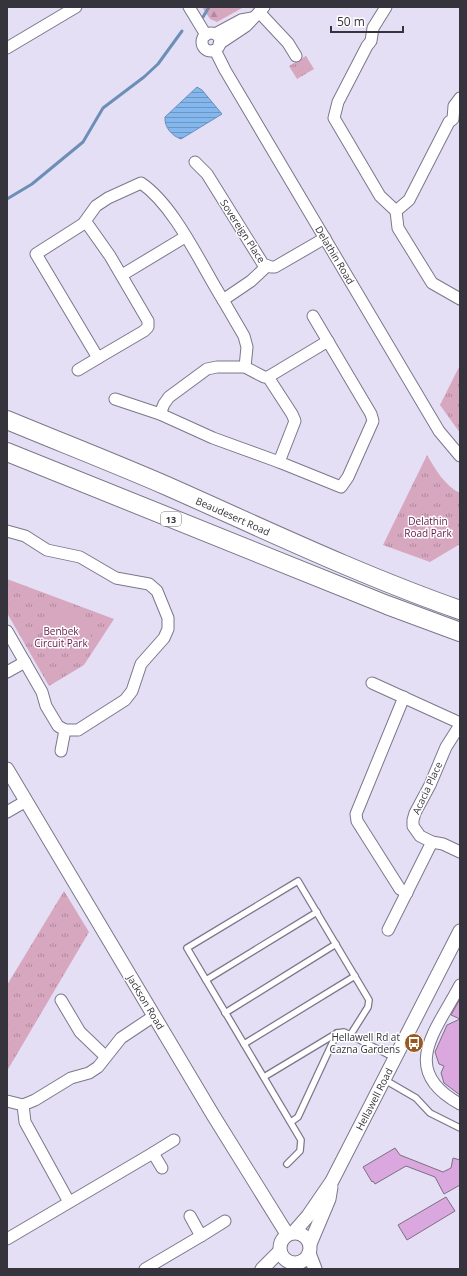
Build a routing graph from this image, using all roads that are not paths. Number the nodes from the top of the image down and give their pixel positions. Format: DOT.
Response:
graph roads {
  1 [pos="76,7"];
  2 [pos="189,7"];
  3 [pos="386,7"];
  4 [pos="259,12"];
  5 [pos="214,41"];
  6 [pos="7,48"];
  7 [pos="296,56"];
  8 [pos="460,98"];
  9 [pos="195,162"];
  10 [pos="396,211"];
  11 [pos="86,222"];
  12 [pos="186,237"];
  13 [pos="325,238"];
  14 [pos="267,266"];
  15 [pos="122,275"];
  16 [pos="460,299"];
  17 [pos="223,300"];
  18 [pos="313,316"];
  19 [pos="328,341"];
  20 [pos="98,358"];
  21 [pos="245,367"];
  22 [pos="78,370"];
  23 [pos="268,377"];
  24 [pos="114,399"];
  25 [pos="160,414"];
  26 [pos="7,420"];
  27 [pos="7,452"];
  28 [pos="460,456"];
  29 [pos="279,462"];
  30 [pos="7,531"];
  31 [pos="460,610"];
  32 [pos="7,631"];
  33 [pos="460,632"];
  34 [pos="25,662"];
  35 [pos="7,672"];
  36 [pos="372,682"];
  37 [pos="404,697"];
  38 [pos="460,724"];
  39 [pos="65,730"];
  40 [pos="61,751"];
  41 [pos="7,769"];
  42 [pos="26,801"];
  43 [pos="7,812"];
  44 [pos="432,842"];
  45 [pos="460,852"];
  46 [pos="407,893"];
  47 [pos="317,912"];
  48 [pos="388,930"];
  49 [pos="460,931"];
  50 [pos="336,944"];
  51 [pos="355,976"];
  52 [pos="206,980"];
  53 [pos="460,985"];
  54 [pos="61,1000"];
  55 [pos="225,1012"];
  56 [pos="154,1016"];
  57 [pos="337,1033"];
  58 [pos="351,1034"];
  59 [pos="244,1044"];
  60 [pos="105,1056"];
  61 [pos="395,1058"];
  62 [pos="264,1077"];
  63 [pos="384,1080"];
  64 [pos="7,1101"];
  65 [pos="460,1104"];
  66 [pos="23,1105"];
  67 [pos="290,1122"];
  68 [pos="460,1128"];
  69 [pos="174,1140"];
  70 [pos="153,1152"];
  71 [pos="287,1164"];
  72 [pos="162,1168"];
  73 [pos="332,1181"];
  74 [pos="69,1202"];
  75 [pos="190,1216"];
  76 [pos="225,1222"];
  77 [pos="291,1233"];
  78 [pos="201,1236"];
  79 [pos="7,1239"];
  80 [pos="309,1248"];
  81 [pos="280,1252"];
  82 [pos="292,1266"];
  83 [pos="145,1269"];
  84 [pos="262,1269"];
  85 [pos="315,1269"];
  1 -- 6 [label="street"];
  2 -- 5 [label="street, Delathin Road"];
  3 -- 10 [label="street"];
  4 -- 5 [label="street"];
  4 -- 7 [label="street"];
  5 -- 13 [label="street, Delathin Road"];
  8 -- 10 [label="street"];
  9 -- 14 [label="street, Sovereign Place"];
  10 -- 16 [label="street"];
  11 -- 12 [label="street"];
  11 -- 15 [label="street"];
  11 -- 20 [label="street"];
  12 -- 15 [label="street"];
  12 -- 17 [label="street"];
  13 -- 14 [label="street, Sovereign Place"];
  13 -- 28 [label="street, Delathin Road"];
  14 -- 17 [label="street"];
  15 -- 20 [label="street"];
  17 -- 21 [label="street"];
  18 -- 19 [label="street"];
  19 -- 23 [label="street"];
  19 -- 29 [label="street"];
  20 -- 22 [label="street"];
  21 -- 23 [label="street"];
  21 -- 25 [label="street"];
  23 -- 29 [label="street"];
  24 -- 25 [label="street"];
  25 -- 29 [label="street"];
  26 -- 31 [label="highway, Beaudesert Road"];
  27 -- 33 [label="highway, 13"];
  30 -- 39 [label="street"];
  32 -- 34 [label="street"];
  34 -- 35 [label="street"];
  34 -- 39 [label="street"];
  36 -- 37 [label="street"];
  37 -- 38 [label="street"];
  37 -- 46 [label="street"];
  38 -- 44 [label="street, Acacia Place"];
  39 -- 40 [label="street"];
  41 -- 42 [label="street, Jackson Road"];
  42 -- 43 [label="street"];
  42 -- 56 [label="street, Jackson Road"];
  44 -- 45 [label="street, Acacia Place"];
  44 -- 46 [label="street"];
  46 -- 48 [label="street"];
  47 -- 50 [label="lane"];
  47 -- 52 [label="lane"];
  47 -- 52 [label="lane"];
  49 -- 61 [label="street, Hellawell Road"];
  50 -- 51 [label="lane"];
  50 -- 55 [label="lane"];
  51 -- 58 [label="lane"];
  51 -- 59 [label="lane"];
  52 -- 55 [label="lane"];
  53 -- 65 [label="street"];
  54 -- 60 [label="street"];
  55 -- 59 [label="lane"];
  56 -- 60 [label="street"];
  56 -- 77 [label="street, Jackson Road"];
  57 -- 58 [label="lane"];
  57 -- 62 [label="lane"];
  57 -- 67 [label="lane"];
  58 -- 61 [label="lane"];
  59 -- 62 [label="lane"];
  60 -- 66 [label="street"];
  61 -- 63 [label="street, Hellawell Road"];
  62 -- 67 [label="lane"];
  63 -- 68 [label="lane"];
  63 -- 73 [label="street, Hellawell Road"];
  64 -- 66 [label="street"];
  66 -- 74 [label="street"];
  67 -- 71 [label="lane"];
  69 -- 70 [label="street"];
  70 -- 72 [label="street"];
  70 -- 74 [label="street"];
  73 -- 77 [label="street, Hellawell Road"];
  73 -- 80 [label="street, Hellawell Road"];
  74 -- 79 [label="street"];
  75 -- 78 [label="street"];
  76 -- 78 [label="street"];
  77 -- 80 [label="street"];
  77 -- 81 [label="street"];
  78 -- 83 [label="street"];
  80 -- 82 [label="street"];
  80 -- 85 [label="street"];
  81 -- 82 [label="street"];
  81 -- 84 [label="street"];
}
